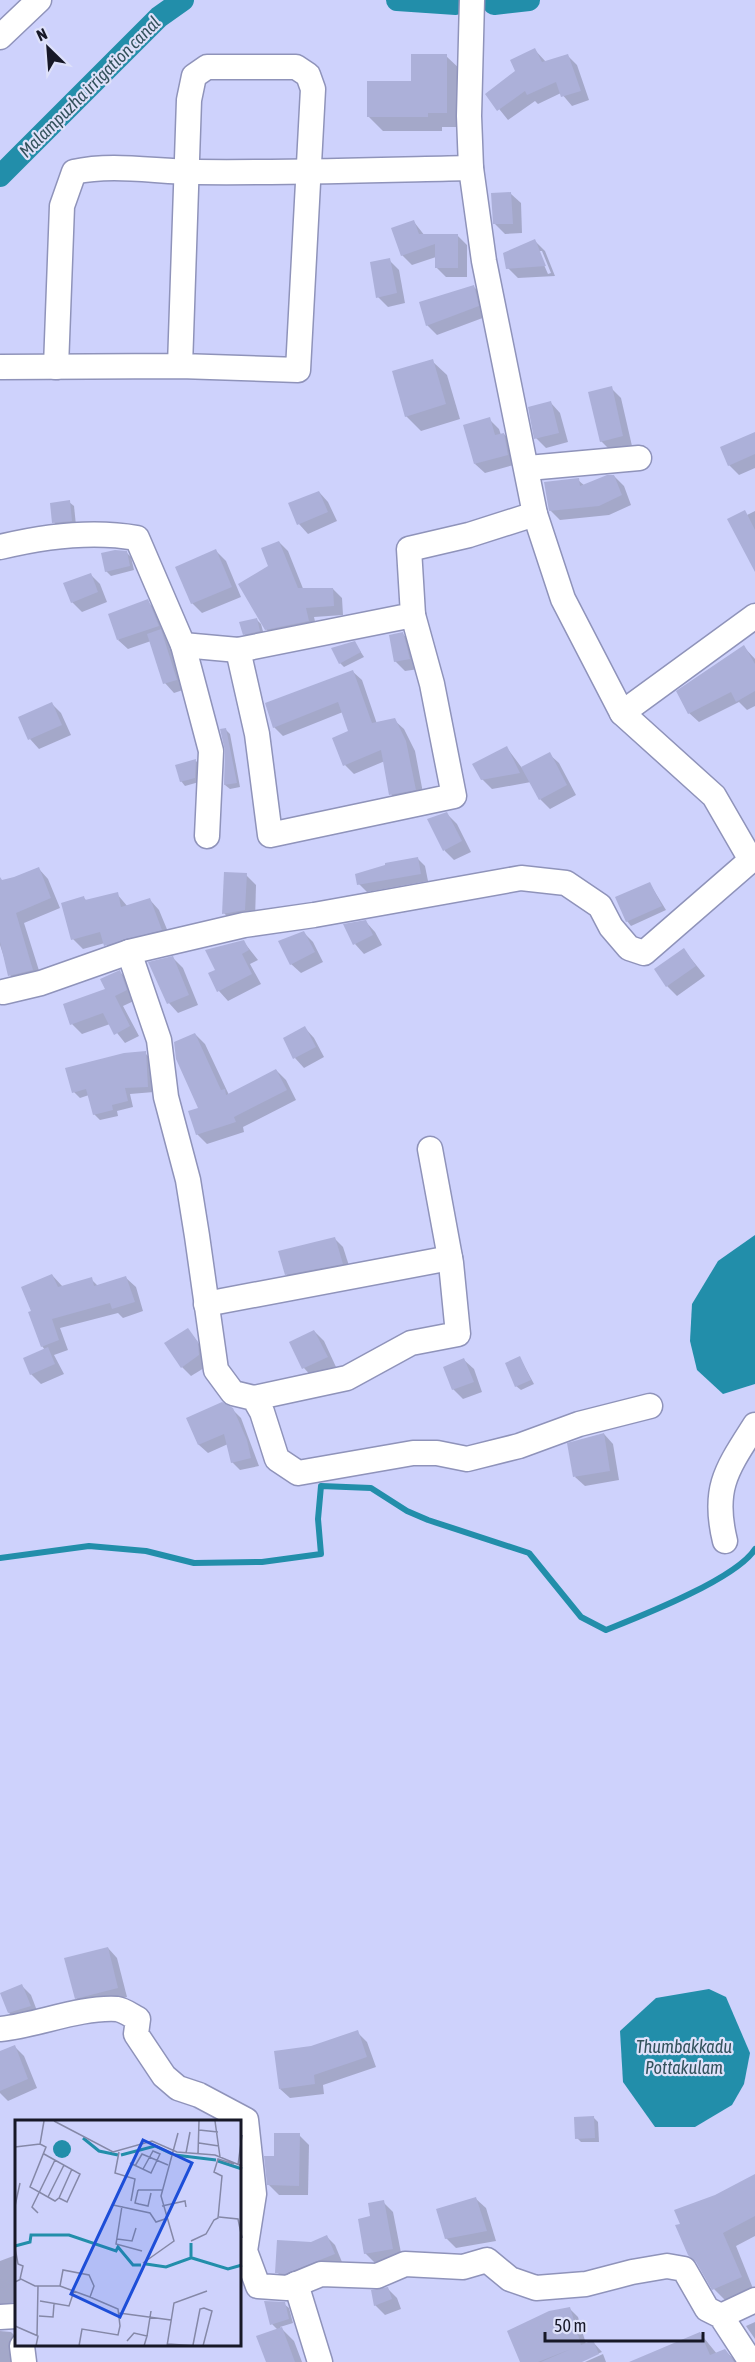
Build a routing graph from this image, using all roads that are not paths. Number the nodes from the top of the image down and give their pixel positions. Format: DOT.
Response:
graph roads {
  1 [pos="39,0"];
  2 [pos="472,0"];
  3 [pos="0,37"];
  4 [pos="471,168"];
  5 [pos="187,172"];
  6 [pos="308,173"];
  7 [pos="180,366"];
  8 [pos="0,367"];
  9 [pos="56,367"];
  10 [pos="639,458"];
  11 [pos="528,468"];
  12 [pos="536,514"];
  13 [pos="0,547"];
  14 [pos="412,615"];
  15 [pos="755,616"];
  16 [pos="183,645"];
  17 [pos="238,650"];
  18 [pos="622,713"];
  19 [pos="207,836"];
  20 [pos="753,860"];
  21 [pos="129,952"];
  22 [pos="3,992"];
  23 [pos="430,1149"];
  24 [pos="450,1258"];
  25 [pos="206,1304"];
  26 [pos="254,1398"];
  27 [pos="650,1406"];
  28 [pos="755,1425"];
  29 [pos="725,1541"];
  30 [pos="0,2029"];
  31 [pos="296,2284"];
  32 [pos="249,2287"];
  33 [pos="755,2300"];
  34 [pos="15,2316"];
  35 [pos="721,2316"];
  36 [pos="0,2317"];
  37 [pos="22,2347"];
  38 [pos="24,2362"];
  39 [pos="320,2362"];
  40 [pos="751,2362"];
  1 -- 3 [label="street"];
  2 -- 4 [label="street"];
  4 -- 6 [label="street"];
  4 -- 11 [label="street"];
  5 -- 6 [label="street"];
  5 -- 6 [label="street"];
  5 -- 7 [label="street"];
  5 -- 9 [label="street"];
  6 -- 7 [label="street"];
  7 -- 9 [label="street"];
  8 -- 9 [label="street"];
  10 -- 11 [label="street"];
  11 -- 12 [label="street"];
  12 -- 14 [label="street"];
  12 -- 18 [label="street"];
  13 -- 16 [label="street"];
  14 -- 17 [label="street"];
  14 -- 17 [label="street"];
  15 -- 18 [label="street"];
  16 -- 17 [label="street"];
  16 -- 19 [label="street"];
  18 -- 20 [label="street"];
  20 -- 21 [label="street"];
  21 -- 22 [label="street"];
  21 -- 25 [label="street"];
  23 -- 24 [label="street"];
  24 -- 25 [label="street"];
  24 -- 26 [label="street"];
  25 -- 26 [label="street"];
  26 -- 27 [label="street"];
  28 -- 29 [label="street"];
  30 -- 32 [label="street"];
  31 -- 32 [label="street"];
  31 -- 35 [label="street"];
  31 -- 39 [label="street"];
  33 -- 35 [label="street"];
  34 -- 36 [label="street"];
  35 -- 40 [label="street"];
  37 -- 38 [label="street"];
}
